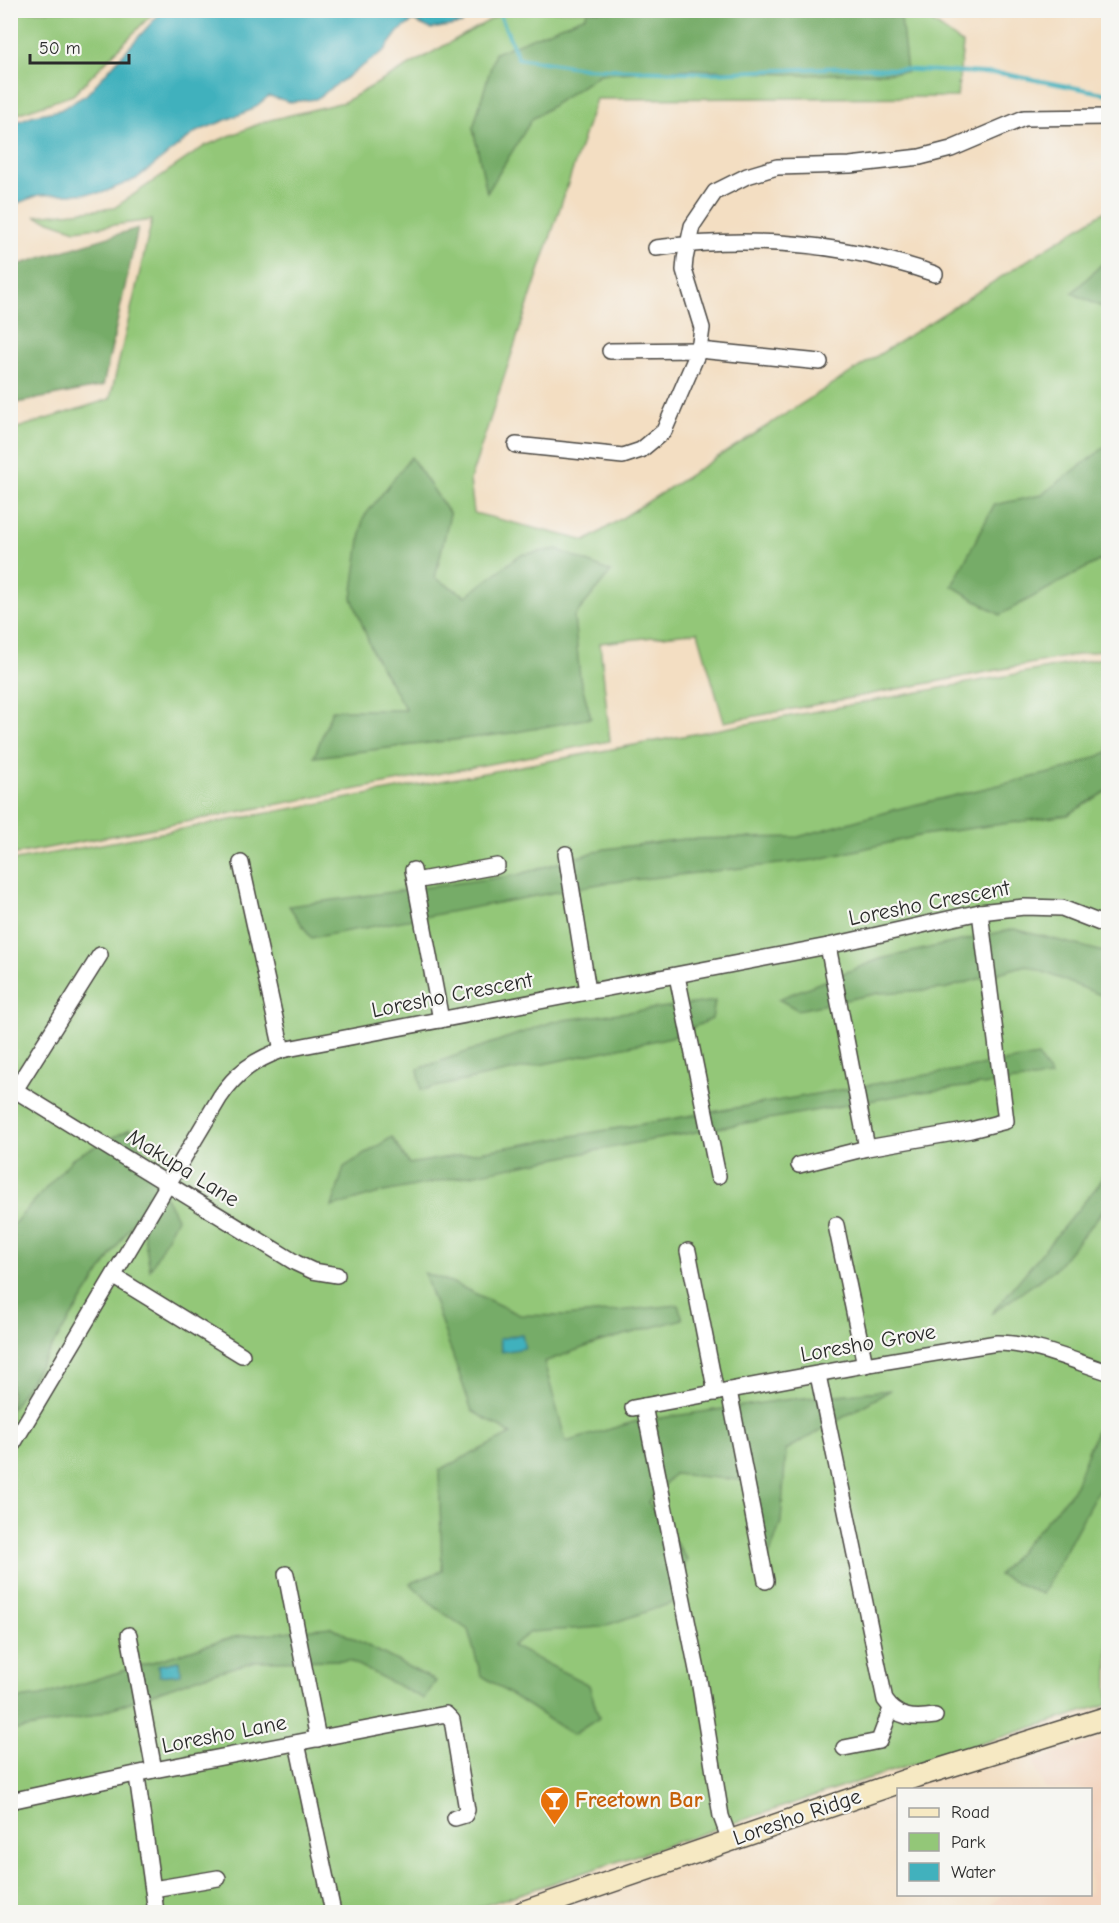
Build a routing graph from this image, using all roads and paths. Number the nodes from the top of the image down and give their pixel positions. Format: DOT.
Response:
graph roads {
  1 [pos="1108,117"];
  2 [pos="689,244"];
  3 [pos="656,248"];
  4 [pos="935,274"];
  5 [pos="699,350"];
  6 [pos="610,351"];
  7 [pos="820,362"];
  8 [pos="516,445"];
  9 [pos="566,854"];
  10 [pos="241,863"];
  11 [pos="497,866"];
  12 [pos="980,912"];
  13 [pos="1108,926"];
  14 [pos="828,946"];
  15 [pos="100,955"];
  16 [pos="677,976"];
  17 [pos="588,991"];
  18 [pos="441,1020"];
  19 [pos="282,1050"];
  20 [pos="13,1089"];
  21 [pos="867,1148"];
  22 [pos="800,1165"];
  23 [pos="718,1176"];
  24 [pos="169,1186"];
  25 [pos="836,1225"];
  26 [pos="688,1251"];
  27 [pos="338,1275"];
  28 [pos="115,1277"];
  29 [pos="242,1355"];
  30 [pos="865,1365"];
  31 [pos="1108,1372"];
  32 [pos="818,1375"];
  33 [pos="723,1392"];
  34 [pos="10,1449"];
  35 [pos="286,1574"];
  36 [pos="766,1581"];
  37 [pos="129,1635"];
  38 [pos="891,1709"];
  39 [pos="935,1716"];
  40 [pos="1108,1717"];
  41 [pos="318,1739"];
  42 [pos="297,1743"];
  43 [pos="844,1748"];
  44 [pos="154,1770"];
  45 [pos="137,1776"];
  46 [pos="10,1801"];
  47 [pos="455,1818"];
  48 [pos="729,1841"];
  49 [pos="218,1878"];
  50 [pos="153,1889"];
  51 [pos="156,1912"];
  52 [pos="333,1912"];
  53 [pos="523,1912"];
  1 -- 2 [label="street"];
  2 -- 3 [label="street"];
  2 -- 4 [label="street"];
  2 -- 5 [label="street"];
  5 -- 6 [label="street"];
  5 -- 7 [label="street"];
  5 -- 8 [label="street"];
  9 -- 17 [label="street"];
  10 -- 19 [label="street"];
  11 -- 18 [label="street"];
  12 -- 13 [label="street, Loresho Crescent"];
  12 -- 14 [label="street, Loresho Crescent"];
  12 -- 21 [label="street"];
  14 -- 16 [label="street, Loresho Crescent"];
  14 -- 21 [label="street"];
  15 -- 20 [label="street"];
  16 -- 17 [label="street, Loresho Crescent"];
  16 -- 23 [label="street"];
  17 -- 18 [label="street, Loresho Crescent"];
  18 -- 19 [label="street, Loresho Crescent"];
  19 -- 24 [label="street, Loresho Crescent"];
  20 -- 24 [label="street, Makupa Lane"];
  21 -- 22 [label="street"];
  24 -- 27 [label="street, Makupa Lane"];
  24 -- 28 [label="street, Loresho Crescent"];
  25 -- 30 [label="street"];
  26 -- 33 [label="street"];
  28 -- 29 [label="street"];
  28 -- 34 [label="street, Loresho Crescent"];
  30 -- 31 [label="street, Loresho Grove"];
  30 -- 32 [label="street, Loresho Grove"];
  32 -- 33 [label="street, Loresho Grove"];
  32 -- 38 [label="street"];
  33 -- 36 [label="street"];
  33 -- 48 [label="street, Loresho Grove"];
  35 -- 41 [label="street"];
  37 -- 44 [label="street"];
  38 -- 39 [label="street"];
  38 -- 43 [label="street"];
  40 -- 48 [label="main road, Loresho Ridge"];
  41 -- 42 [label="street, Loresho Lane"];
  41 -- 47 [label="street, Loresho Lane"];
  42 -- 44 [label="street, Loresho Lane"];
  42 -- 52 [label="street"];
  44 -- 45 [label="street, Loresho Lane"];
  45 -- 46 [label="street, Loresho Lane"];
  45 -- 50 [label="street"];
  48 -- 53 [label="main road, Loresho Ridge"];
  49 -- 50 [label="street"];
  50 -- 51 [label="street"];
}
